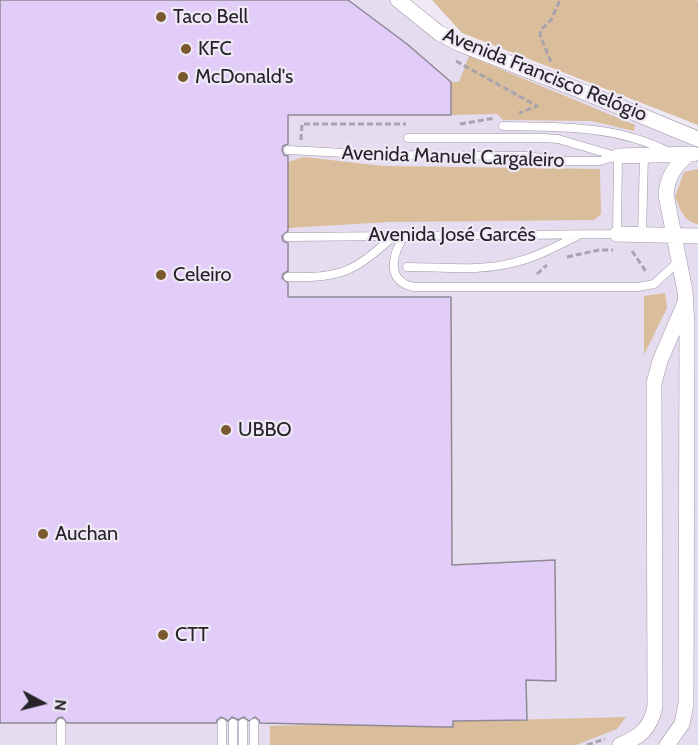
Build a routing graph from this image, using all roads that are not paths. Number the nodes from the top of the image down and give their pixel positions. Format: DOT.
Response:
graph roads {
  1 [pos="398,0"];
  2 [pos="503,126"];
  3 [pos="408,138"];
  4 [pos="698,139"];
  5 [pos="288,150"];
  6 [pos="673,154"];
  7 [pos="693,154"];
  8 [pos="618,156"];
  9 [pos="644,156"];
  10 [pos="617,234"];
  11 [pos="642,234"];
  12 [pos="395,235"];
  13 [pos="405,235"];
  14 [pos="580,235"];
  15 [pos="674,235"];
  16 [pos="698,236"];
  17 [pos="288,237"];
  18 [pos="679,261"];
  19 [pos="407,267"];
  20 [pos="288,277"];
  21 [pos="686,303"];
  22 [pos="61,723"];
  23 [pos="222,723"];
  24 [pos="233,723"];
  25 [pos="243,723"];
  26 [pos="254,723"];
  27 [pos="61,745"];
  28 [pos="222,745"];
  29 [pos="233,745"];
  30 [pos="243,745"];
  31 [pos="254,745"];
  32 [pos="620,745"];
  33 [pos="667,745"];
  1 -- 4 [label="street, Avenida Francisco Relógio"];
  2 -- 6 [label="lane"];
  3 -- 8 [label="lane"];
  5 -- 8 [label="lane, Avenida Manuel Cargaleiro"];
  6 -- 7 [label="street"];
  6 -- 9 [label="street"];
  7 -- 15 [label="street"];
  8 -- 9 [label="street"];
  8 -- 10 [label="lane"];
  9 -- 11 [label="lane"];
  10 -- 11 [label="street"];
  10 -- 14 [label="lane, Avenida José Garcês"];
  11 -- 15 [label="street"];
  12 -- 13 [label="lane, Avenida José Garcês"];
  12 -- 17 [label="lane, Avenida José Garcês"];
  12 -- 20 [label="lane"];
  13 -- 14 [label="lane, Avenida José Garcês"];
  13 -- 18 [label="lane"];
  14 -- 19 [label="lane"];
  15 -- 16 [label="street"];
  15 -- 18 [label="street"];
  18 -- 21 [label="street"];
  21 -- 32 [label="street"];
  21 -- 33 [label="street"];
  22 -- 27 [label="lane"];
  23 -- 28 [label="lane"];
  24 -- 29 [label="lane"];
  25 -- 30 [label="lane"];
  26 -- 31 [label="lane"];
}
